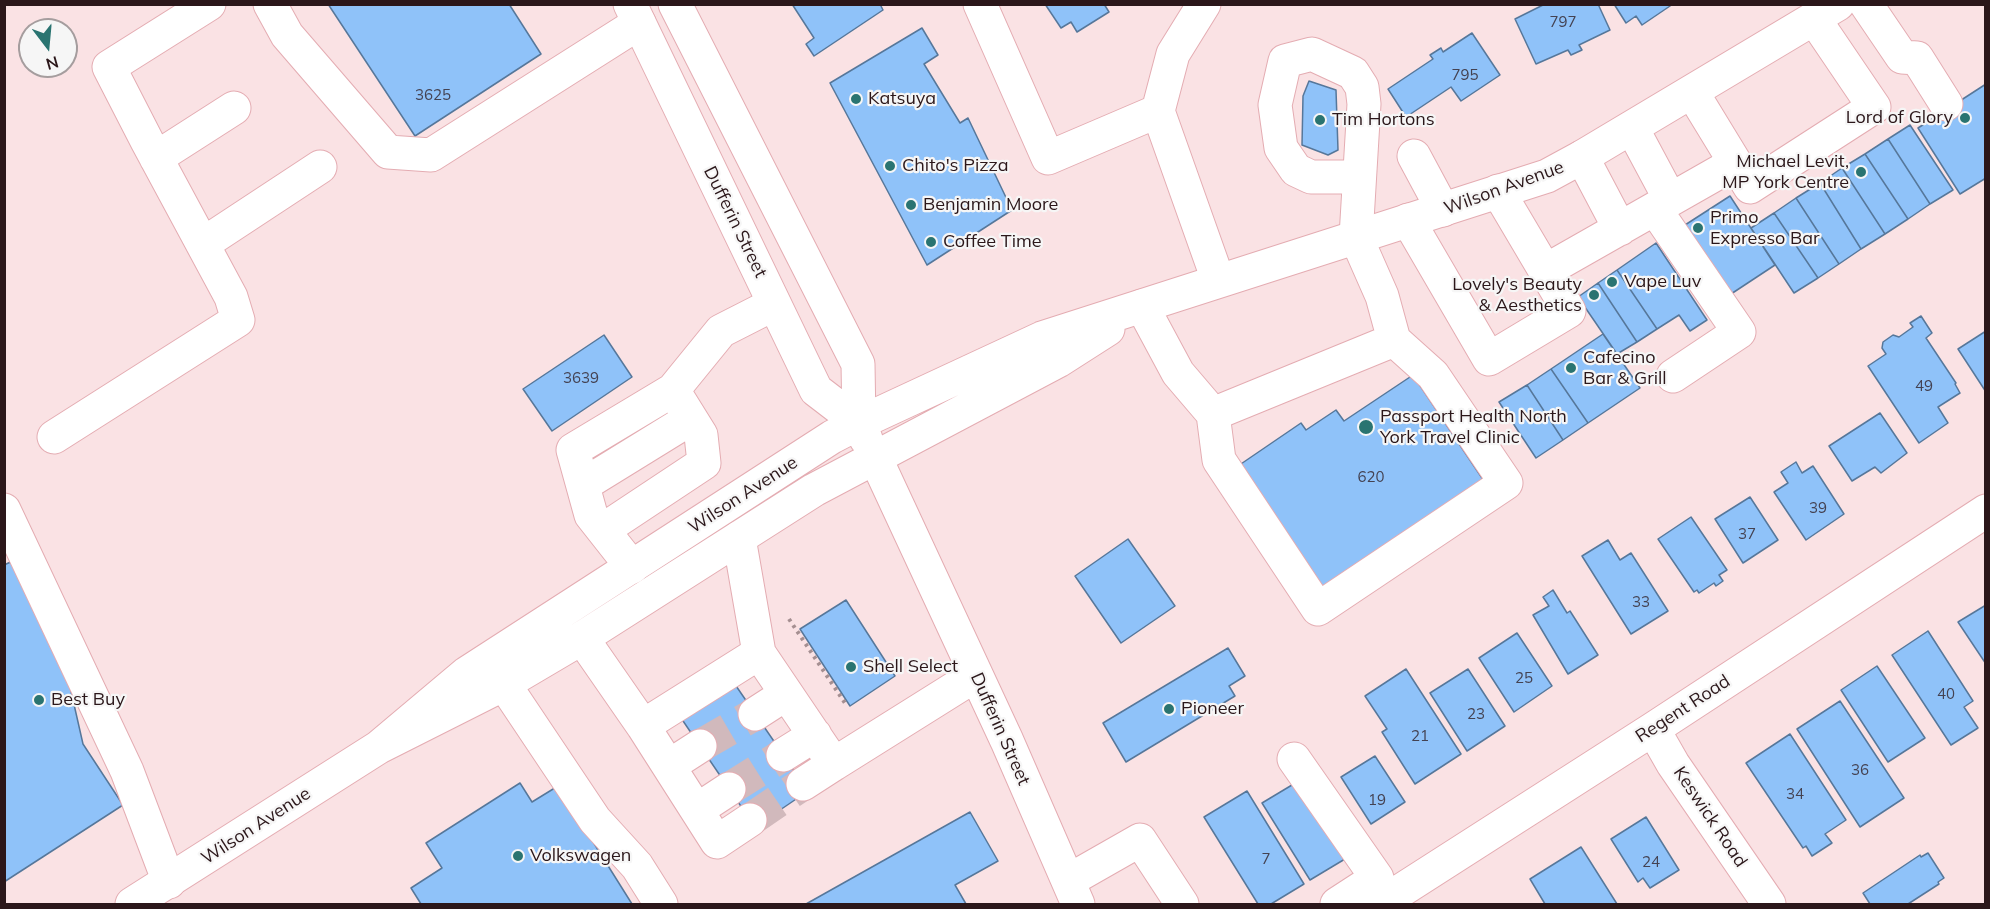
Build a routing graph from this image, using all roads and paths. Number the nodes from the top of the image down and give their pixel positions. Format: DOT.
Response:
graph roads {
  1 [pos="208,4"];
  2 [pos="270,4"];
  3 [pos="675,4"];
  4 [pos="980,4"];
  5 [pos="1204,4"];
  6 [pos="1866,4"];
  7 [pos="1826,12"];
  8 [pos="635,14"];
  9 [pos="1692,92"];
  10 [pos="1946,104"];
  11 [pos="234,108"];
  12 [pos="1158,111"];
  13 [pos="1632,128"];
  14 [pos="1414,156"];
  15 [pos="1582,157"];
  16 [pos="156,158"];
  17 [pos="1735,163"];
  18 [pos="320,167"];
  19 [pos="1359,177"];
  20 [pos="1498,191"];
  21 [pos="1662,204"];
  22 [pos="1443,210"];
  23 [pos="1408,220"];
  24 [pos="1620,229"];
  25 [pos="1356,237"];
  26 [pos="203,244"];
  27 [pos="1545,271"];
  28 [pos="1218,280"];
  29 [pos="774,304"];
  30 [pos="1142,306"];
  31 [pos="1394,340"];
  32 [pos="1673,375"];
  33 [pos="673,390"];
  34 [pos="1213,414"];
  35 [pos="690,419"];
  36 [pos="859,423"];
  37 [pos="54,437"];
  38 [pos="875,457"];
  39 [pos="583,485"];
  40 [pos="4,510"];
  41 [pos="1986,511"];
  42 [pos="603,530"];
  43 [pos="740,538"];
  44 [pos="632,567"];
  45 [pos="788,618"];
  46 [pos="582,638"];
  47 [pos="759,653"];
  48 [pos="976,675"];
  49 [pos="504,684"];
  50 [pos="786,694"];
  51 [pos="845,703"];
  52 [pos="755,714"];
  53 [pos="643,726"];
  54 [pos="1653,729"];
  55 [pos="815,735"];
  56 [pos="700,746"];
  57 [pos="379,747"];
  58 [pos="783,755"];
  59 [pos="1294,759"];
  60 [pos="834,764"];
  61 [pos="669,766"];
  62 [pos="803,784"];
  63 [pos="729,789"];
  64 [pos="697,810"];
  65 [pos="750,820"];
  66 [pos="169,882"];
  67 [pos="1073,893"];
  68 [pos="1383,893"];
  69 [pos="132,904"];
  70 [pos="661,904"];
  71 [pos="1182,904"];
  72 [pos="1337,904"];
  73 [pos="1769,904"];
  1 -- 16 [label="main road"];
  2 -- 8 [label="main road"];
  3 -- 36 [label="main road, Dufferin Street"];
  4 -- 12 [label="main road"];
  5 -- 12 [label="main road"];
  6 -- 10 [label="main road"];
  7 -- 9 [label="main road, Wilson Avenue"];
  7 -- 17 [label="main road"];
  8 -- 29 [label="main road, Dufferin Street"];
  9 -- 13 [label="main road, Wilson Avenue"];
  9 -- 17 [label="main road"];
  11 -- 16 [label="main road"];
  12 -- 28 [label="main road"];
  13 -- 15 [label="main road, Wilson Avenue"];
  13 -- 21 [label="main road"];
  14 -- 22 [label="main road"];
  15 -- 20 [label="main road, Wilson Avenue"];
  15 -- 24 [label="main road"];
  16 -- 26 [label="main road"];
  17 -- 21 [label="main road"];
  18 -- 26 [label="main road"];
  19 -- 25 [label="main road"];
  20 -- 22 [label="main road, Wilson Avenue"];
  20 -- 27 [label="main road"];
  21 -- 24 [label="main road"];
  21 -- 32 [label="main road"];
  22 -- 23 [label="main road, Wilson Avenue"];
  23 -- 25 [label="main road, Wilson Avenue"];
  23 -- 27 [label="main road"];
  24 -- 27 [label="main road"];
  25 -- 28 [label="main road, Wilson Avenue"];
  25 -- 31 [label="main road"];
  26 -- 37 [label="main road"];
  28 -- 30 [label="main road, Wilson Avenue"];
  29 -- 33 [label="main road"];
  29 -- 36 [label="main road, Dufferin Street"];
  30 -- 34 [label="main road"];
  30 -- 36 [label="main road, Wilson Avenue"];
  30 -- 38 [label="main road, Wilson Avenue"];
  31 -- 34 [label="main road"];
  31 -- 34 [label="main road"];
  33 -- 35 [label="main road"];
  33 -- 39 [label="main road"];
  35 -- 39 [label="main road"];
  35 -- 42 [label="main road"];
  36 -- 38 [label="main road, Dufferin Street"];
  36 -- 44 [label="main road, Wilson Avenue"];
  38 -- 43 [label="main road, Wilson Avenue"];
  38 -- 48 [label="main road, Dufferin Street"];
  39 -- 42 [label="main road"];
  40 -- 66 [label="main road"];
  41 -- 54 [label="main road, Regent Road"];
  42 -- 44 [label="main road"];
  43 -- 46 [label="main road, Wilson Avenue"];
  43 -- 47 [label="main road"];
  44 -- 57 [label="main road, Wilson Avenue"];
  45 -- 51 [label="path"];
  46 -- 49 [label="main road, Wilson Avenue"];
  46 -- 53 [label="main road"];
  47 -- 50 [label="main road"];
  47 -- 53 [label="main road"];
  48 -- 60 [label="main road"];
  48 -- 67 [label="main road, Dufferin Street"];
  49 -- 57 [label="main road, Wilson Avenue"];
  49 -- 70 [label="main road"];
  50 -- 52 [label="main road"];
  50 -- 55 [label="main road"];
  53 -- 61 [label="main road"];
  54 -- 68 [label="main road, Regent Road"];
  54 -- 73 [label="main road, Keswick Road"];
  55 -- 58 [label="main road"];
  55 -- 60 [label="main road"];
  56 -- 61 [label="main road"];
  57 -- 66 [label="main road, Wilson Avenue"];
  59 -- 68 [label="main road"];
  60 -- 62 [label="main road"];
  61 -- 64 [label="main road"];
  63 -- 64 [label="main road"];
  64 -- 65 [label="main road"];
  66 -- 69 [label="main road, Wilson Avenue"];
  67 -- 71 [label="main road"];
  68 -- 72 [label="main road, Regent Road"];
}
